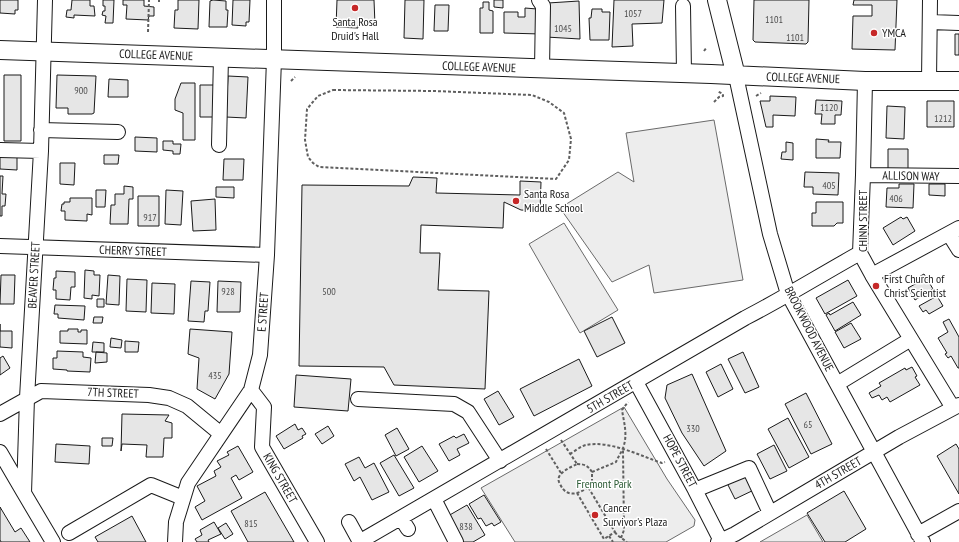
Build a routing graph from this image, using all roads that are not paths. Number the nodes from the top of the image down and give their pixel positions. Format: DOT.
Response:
graph roads {
  1 [pos="45,0"];
  2 [pos="274,0"];
  3 [pos="538,0"];
  4 [pos="717,0"];
  5 [pos="930,0"];
  6 [pos="683,6"];
  7 [pos="930,22"];
  8 [pos="959,23"];
  9 [pos="0,50"];
  10 [pos="44,51"];
  11 [pos="221,57"];
  12 [pos="274,59"];
  13 [pos="542,69"];
  14 [pos="684,73"];
  15 [pos="736,76"];
  16 [pos="928,80"];
  17 [pos="865,81"];
  18 [pos="959,81"];
  19 [pos="41,130"];
  20 [pos="118,132"];
  21 [pos="219,145"];
  22 [pos="0,150"];
  23 [pos="41,151"];
  24 [pos="959,166"];
  25 [pos="863,175"];
  26 [pos="959,176"];
  27 [pos="954,231"];
  28 [pos="0,246"];
  29 [pos="35,248"];
  30 [pos="959,250"];
  31 [pos="860,253"];
  32 [pos="267,255"];
  33 [pos="872,275"];
  34 [pos="788,294"];
  35 [pos="911,339"];
  36 [pos="636,382"];
  37 [pos="838,384"];
  38 [pos="251,390"];
  39 [pos="27,398"];
  40 [pos="358,399"];
  41 [pos="956,407"];
  42 [pos="0,414"];
  43 [pos="221,434"];
  44 [pos="0,452"];
  45 [pos="875,452"];
  46 [pos="500,461"];
  47 [pos="695,490"];
  48 [pos="24,493"];
  49 [pos="183,498"];
  50 [pos="434,499"];
  51 [pos="770,513"];
  52 [pos="956,515"];
  53 [pos="349,522"];
  54 [pos="69,533"];
  55 [pos="921,538"];
  56 [pos="366,540"];
  57 [pos="719,541"];
  58 [pos="53,542"];
  59 [pos="175,542"];
  60 [pos="318,542"];
  61 [pos="456,542"];
  1 -- 10 [label="street, BEAVER STREET"];
  2 -- 12 [label="street"];
  3 -- 13 [label="street"];
  4 -- 15 [label="main road"];
  5 -- 7 [label="street"];
  6 -- 14 [label="street"];
  7 -- 8 [label="street"];
  7 -- 16 [label="street"];
  9 -- 10 [label="main road, COLLEGE AVENUE"];
  10 -- 11 [label="main road, COLLEGE AVENUE"];
  10 -- 19 [label="street, BEAVER STREET"];
  11 -- 12 [label="main road, COLLEGE AVENUE"];
  11 -- 21 [label="street"];
  12 -- 13 [label="main road, COLLEGE AVENUE"];
  12 -- 32 [label="street, E STREET"];
  13 -- 14 [label="main road, COLLEGE AVENUE"];
  14 -- 15 [label="main road, COLLEGE AVENUE"];
  15 -- 17 [label="main road, COLLEGE AVENUE"];
  15 -- 34 [label="street, BROOKWOOD AVENUE"];
  16 -- 17 [label="main road, COLLEGE AVENUE"];
  16 -- 18 [label="main road, COLLEGE AVENUE"];
  17 -- 25 [label="street, CHINN STREET"];
  19 -- 20 [label="street"];
  19 -- 23 [label="street, BEAVER STREET"];
  22 -- 23 [label="street"];
  23 -- 29 [label="street, BEAVER STREET"];
  24 -- 26 [label="street"];
  25 -- 26 [label="street, ALLISON WAY"];
  25 -- 31 [label="street, CHINN STREET"];
  27 -- 30 [label="street"];
  27 -- 33 [label="street"];
  28 -- 29 [label="street, CHERRY STREET"];
  29 -- 32 [label="street, CHERRY STREET"];
  29 -- 39 [label="street, BEAVER STREET"];
  31 -- 33 [label="street, CHINN STREET"];
  31 -- 34 [label="street, 5TH STREET"];
  32 -- 38 [label="street, E STREET"];
  33 -- 35 [label="street, CHINN STREET"];
  34 -- 36 [label="street, 5TH STREET"];
  34 -- 37 [label="street, BROOKWOOD AVENUE"];
  35 -- 37 [label="street"];
  35 -- 41 [label="street, CHINN STREET"];
  36 -- 46 [label="street, 5TH STREET"];
  36 -- 47 [label="street, HOPE STREET"];
  37 -- 45 [label="street, BROOKWOOD AVENUE"];
  38 -- 43 [label="street, E STREET"];
  38 -- 60 [label="street, KING STREET"];
  39 -- 42 [label="street, 7TH STREET"];
  39 -- 43 [label="street, 7TH STREET"];
  39 -- 48 [label="street, BEAVER STREET"];
  40 -- 46 [label="street"];
  41 -- 45 [label="street, 4TH STREET"];
  43 -- 49 [label="street, E STREET"];
  44 -- 48 [label="street"];
  45 -- 51 [label="street, 4TH STREET"];
  45 -- 55 [label="street, BROOKWOOD AVENUE"];
  46 -- 50 [label="street, 5TH STREET"];
  47 -- 51 [label="street"];
  47 -- 57 [label="street, HOPE STREET"];
  48 -- 58 [label="street"];
  49 -- 54 [label="street"];
  49 -- 59 [label="street, E STREET"];
  50 -- 56 [label="street, 5TH STREET"];
  50 -- 61 [label="street"];
  51 -- 57 [label="street, 4TH STREET"];
  52 -- 55 [label="street"];
  53 -- 56 [label="street"];
}
